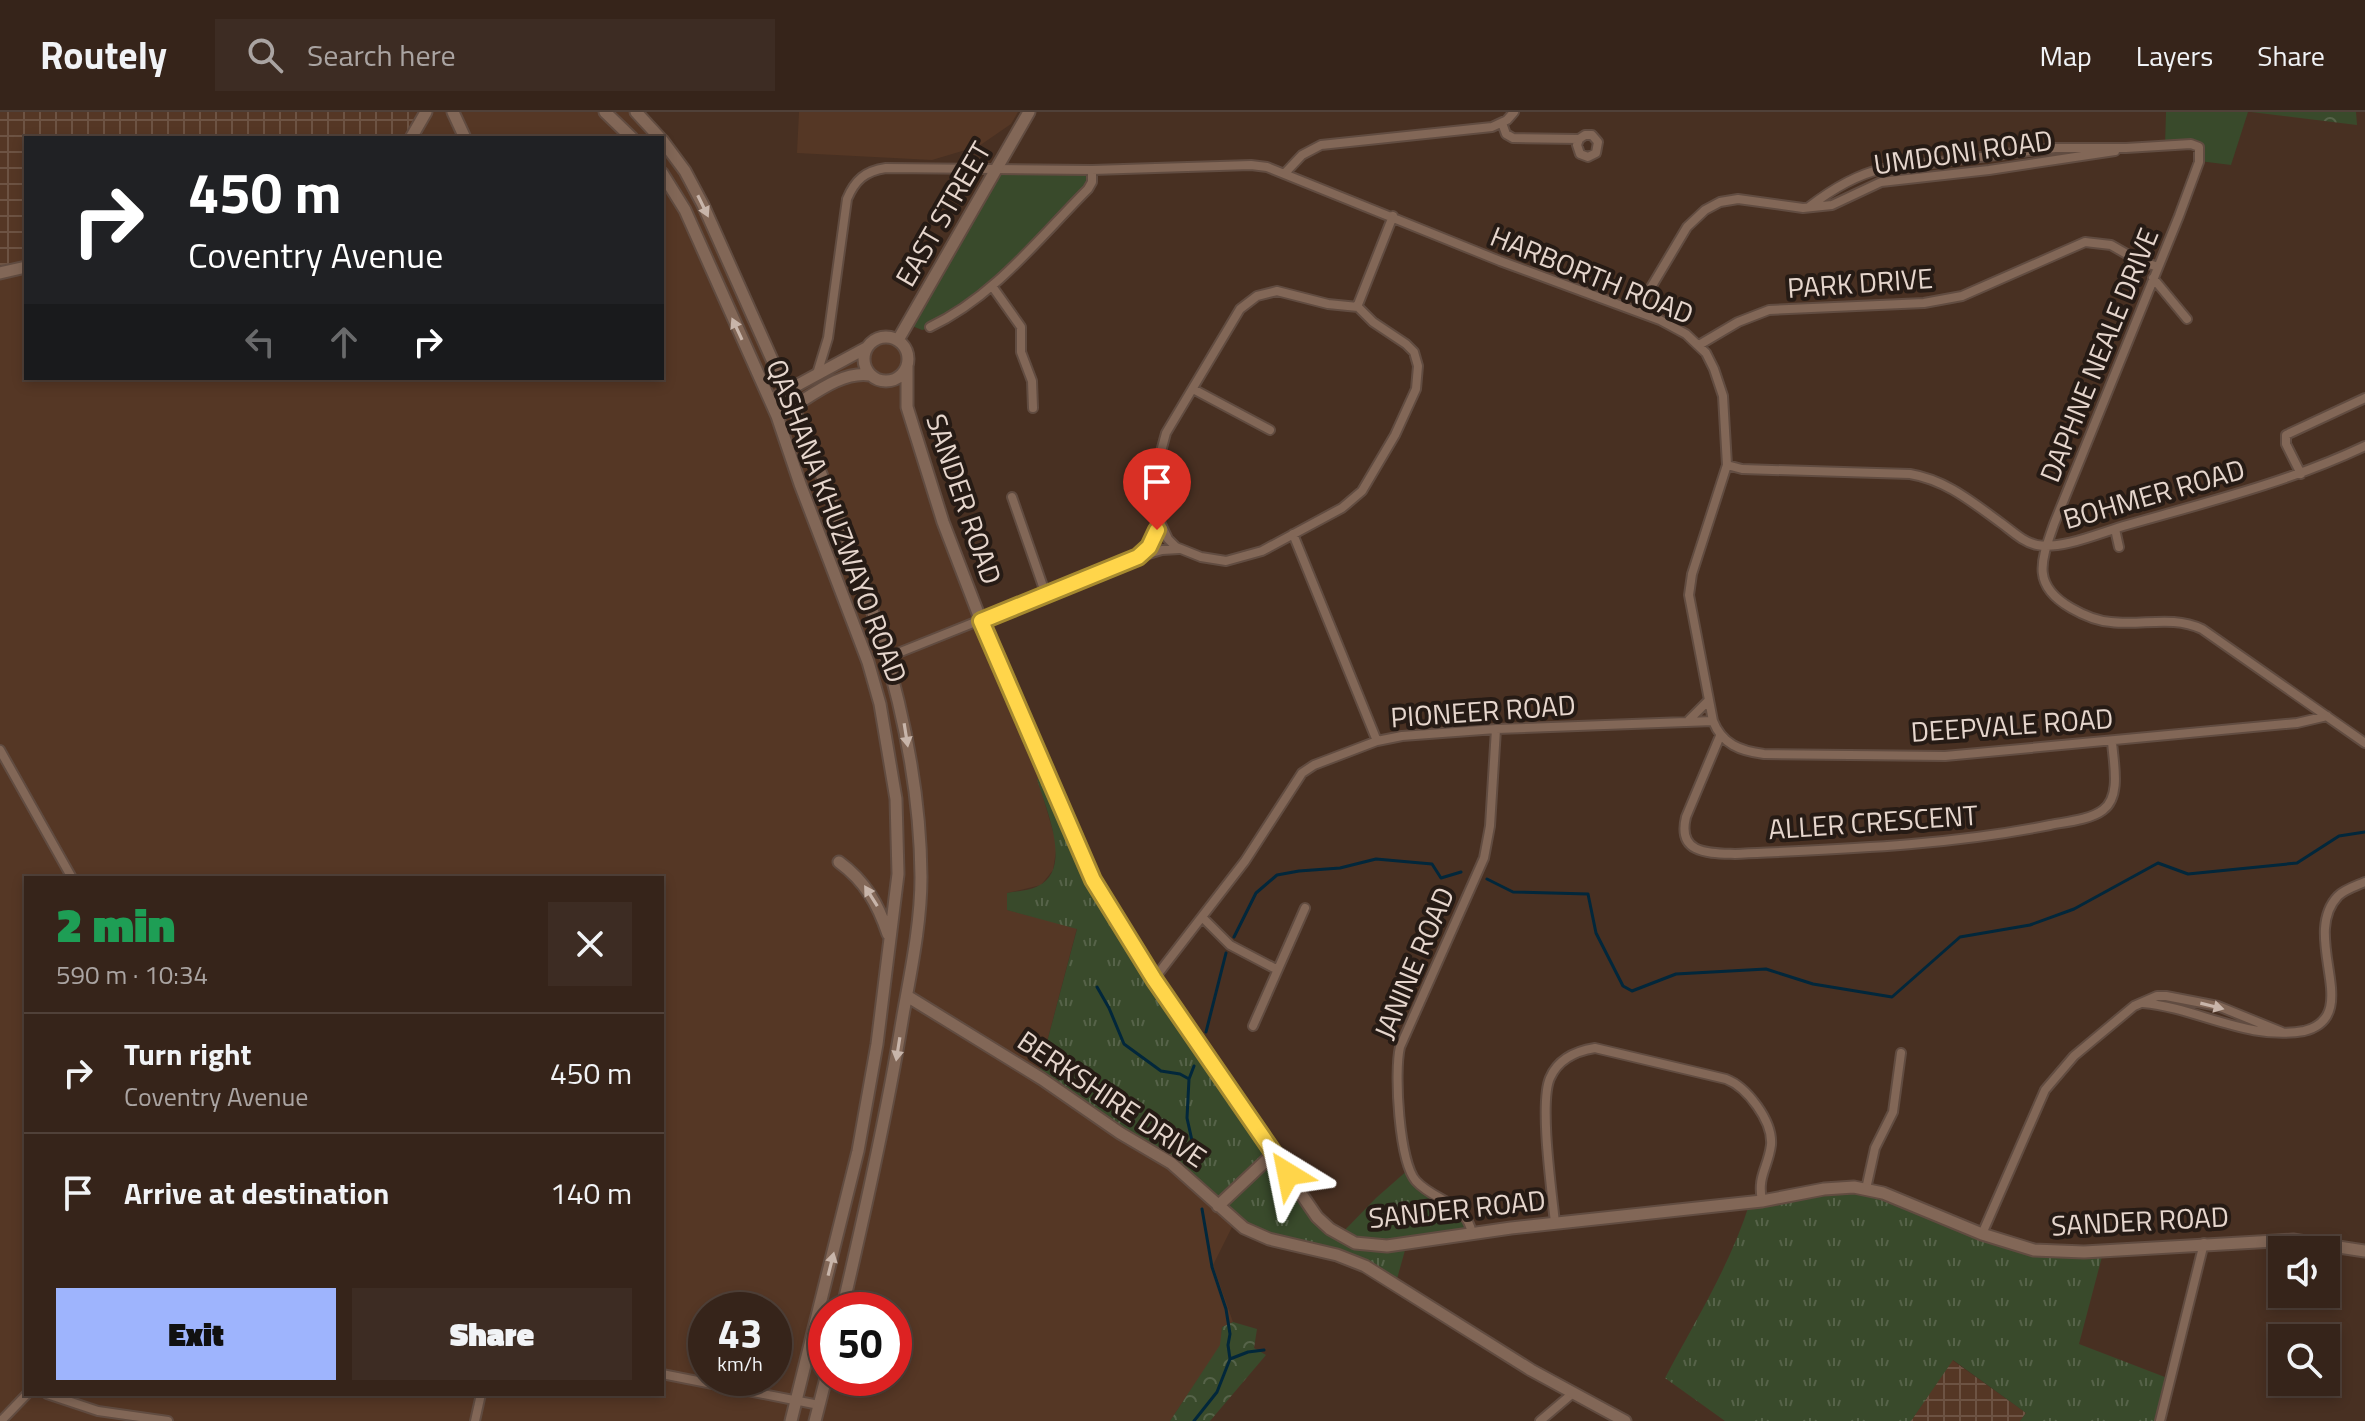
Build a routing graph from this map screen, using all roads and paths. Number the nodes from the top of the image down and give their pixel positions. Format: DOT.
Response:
graph roads {
  1 [pos="426,112"];
  2 [pos="453,112"];
  3 [pos="605,112"];
  4 [pos="636,112"];
  5 [pos="1029,112"];
  6 [pos="1514,112"];
  7 [pos="1502,123"];
  8 [pos="412,136"];
  9 [pos="464,136"];
  10 [pos="630,136"];
  11 [pos="658,136"];
  12 [pos="1579,139"];
  13 [pos="664,143"];
  14 [pos="2126,148"];
  15 [pos="995,169"];
  16 [pos="1092,170"];
  17 [pos="1285,173"];
  18 [pos="664,176"];
  19 [pos="2192,182"];
  20 [pos="1809,207"];
  21 [pos="1393,216"];
  22 [pos="24,267"];
  23 [pos="2158,267"];
  24 [pos="0,273"];
  25 [pos="2153,278"];
  26 [pos="992,286"];
  27 [pos="1357,307"];
  28 [pos="1637,311"];
  29 [pos="2187,319"];
  30 [pos="930,327"];
  31 [pos="898,340"];
  32 [pos="1699,345"];
  33 [pos="866,348"];
  34 [pos="907,366"];
  35 [pos="817,374"];
  36 [pos="870,375"];
  37 [pos="884,381"];
  38 [pos="1193,389"];
  39 [pos="786,391"];
  40 [pos="2365,398"];
  41 [pos="770,400"];
  42 [pos="907,407"];
  43 [pos="793,408"];
  44 [pos="1033,408"];
  45 [pos="777,416"];
  46 [pos="1270,430"];
  47 [pos="2365,446"];
  48 [pos="1727,465"];
  49 [pos="2301,474"];
  50 [pos="1012,497"];
  51 [pos="1160,522"];
  52 [pos="2115,529"];
  53 [pos="1293,534"];
  54 [pos="2047,545"];
  55 [pos="2119,547"];
  56 [pos="1180,549"];
  57 [pos="1138,557"];
  58 [pos="1046,595"];
  59 [pos="981,621"];
  60 [pos="888,657"];
  61 [pos="1708,701"];
  62 [pos="2327,716"];
  63 [pos="1688,721"];
  64 [pos="1713,721"];
  65 [pos="1496,729"];
  66 [pos="1720,736"];
  67 [pos="1377,741"];
  68 [pos="2112,741"];
  69 [pos="2365,743"];
  70 [pos="0,750"];
  71 [pos="839,862"];
  72 [pos="71,876"];
  73 [pos="2365,882"];
  74 [pos="1305,908"];
  75 [pos="1202,917"];
  76 [pos="890,939"];
  77 [pos="1276,969"];
  78 [pos="1154,979"];
  79 [pos="907,996"];
  80 [pos="2140,1003"];
  81 [pos="1253,1026"];
  82 [pos="2282,1032"];
  83 [pos="1901,1053"];
  84 [pos="1274,1153"];
  85 [pos="1866,1189"];
  86 [pos="1762,1201"];
  87 [pos="1218,1206"];
  88 [pos="1555,1223"];
  89 [pos="1472,1234"];
  90 [pos="1982,1234"];
  91 [pos="2204,1243"];
  92 [pos="2365,1251"];
  93 [pos="846,1292"];
  94 [pos="664,1374"];
  95 [pos="1573,1393"];
  96 [pos="25,1396"];
  97 [pos="53,1396"];
  98 [pos="481,1396"];
  99 [pos="821,1396"];
  100 [pos="796,1401"];
  101 [pos="819,1405"];
  102 [pos="1,1421"];
  103 [pos="168,1421"];
  104 [pos="475,1421"];
  105 [pos="791,1421"];
  106 [pos="815,1421"];
  107 [pos="1540,1421"];
  108 [pos="1625,1421"];
  109 [pos="2160,1421"];
  1 -- 8 [label="main road"];
  2 -- 9 [label="main road"];
  3 -- 10 [label="main road"];
  4 -- 11 [label="main road, QASHANA KHUZWAYO ROAD"];
  5 -- 15 [label="main road, EAST STREET"];
  6 -- 7 [label="street"];
  7 -- 12 [label="street"];
  7 -- 17 [label="street"];
  13 -- 39 [label="main road, QASHANA KHUZWAYO ROAD, one-way"];
  14 -- 19 [label="street, UMDONI ROAD"];
  14 -- 20 [label="street, UMDONI ROAD"];
  14 -- 20 [label="street, UMDONI ROAD"];
  15 -- 16 [label="street, HARBORTH ROAD"];
  15 -- 31 [label="main road, EAST STREET"];
  15 -- 35 [label="street, HARBORTH ROAD"];
  16 -- 17 [label="street, HARBORTH ROAD"];
  16 -- 26 [label="street"];
  17 -- 21 [label="street, HARBORTH ROAD"];
  41 -- 18 [label="main road, QASHANA KHUZWAYO ROAD, one-way"];
  19 -- 23 [label="street, DAPHNE NEALE DRIVE"];
  20 -- 28 [label="street, UMDONI ROAD"];
  21 -- 27 [label="street"];
  21 -- 28 [label="street, HARBORTH ROAD"];
  22 -- 24 [label="main road"];
  23 -- 25 [label="street, DAPHNE NEALE DRIVE"];
  23 -- 32 [label="street, PARK DRIVE"];
  25 -- 29 [label="street"];
  25 -- 54 [label="street, DAPHNE NEALE DRIVE"];
  26 -- 30 [label="street"];
  26 -- 44 [label="street"];
  27 -- 38 [label="street"];
  27 -- 53 [label="street"];
  28 -- 32 [label="street, HARBORTH ROAD"];
  31 -- 33 [label="main road"];
  31 -- 34 [label="main road"];
  32 -- 48 [label="street, HARBORTH ROAD"];
  33 -- 35 [label="main road"];
  33 -- 36 [label="main road"];
  34 -- 37 [label="main road"];
  34 -- 42 [label="main road, SANDER ROAD"];
  35 -- 39 [label="main road"];
  36 -- 37 [label="main road"];
  36 -- 43 [label="main road"];
  37 -- 42 [label="main road, SANDER ROAD"];
  38 -- 46 [label="street"];
  38 -- 51 [label="street"];
  39 -- 41 [label="main road"];
  39 -- 43 [label="main road, QASHANA KHUZWAYO ROAD"];
  40 -- 49 [label="street"];
  41 -- 45 [label="main road, QASHANA KHUZWAYO ROAD"];
  42 -- 59 [label="main road, SANDER ROAD"];
  43 -- 45 [label="main road"];
  43 -- 60 [label="main road, QASHANA KHUZWAYO ROAD"];
  45 -- 76 [label="main road, QASHANA KHUZWAYO ROAD"];
  47 -- 49 [label="street, BOHMER ROAD"];
  48 -- 54 [label="street, BOHMER ROAD"];
  48 -- 61 [label="street, HARBORTH ROAD"];
  49 -- 52 [label="street, BOHMER ROAD"];
  50 -- 58 [label="street"];
  51 -- 56 [label="street"];
  51 -- 57 [label="street"];
  52 -- 54 [label="street, BOHMER ROAD"];
  52 -- 55 [label="street"];
  53 -- 56 [label="street"];
  53 -- 67 [label="street"];
  54 -- 62 [label="street, DAPHNE NEALE DRIVE"];
  56 -- 57 [label="street"];
  57 -- 58 [label="street"];
  58 -- 59 [label="street"];
  59 -- 60 [label="street"];
  59 -- 78 [label="main road, SANDER ROAD"];
  60 -- 79 [label="main road, QASHANA KHUZWAYO ROAD, one-way"];
  61 -- 63 [label="street"];
  61 -- 64 [label="street, HARBORTH ROAD"];
  62 -- 68 [label="street, DEEPVALE ROAD"];
  62 -- 69 [label="street"];
  63 -- 64 [label="street, PIONEER ROAD"];
  63 -- 65 [label="street, PIONEER ROAD"];
  64 -- 66 [label="street"];
  65 -- 67 [label="street, PIONEER ROAD"];
  65 -- 89 [label="street, JANINE ROAD"];
  66 -- 68 [label="street, DEEPVALE ROAD"];
  66 -- 68 [label="street, ALLER CRESCENT"];
  67 -- 75 [label="street, PIONEER ROAD"];
  70 -- 72 [label="street"];
  76 -- 71 [label="main road, one-way"];
  73 -- 82 [label="street"];
  74 -- 77 [label="street"];
  75 -- 77 [label="street"];
  75 -- 78 [label="street, PIONEER ROAD"];
  100 -- 76 [label="main road, QASHANA KHUZWAYO ROAD, one-way"];
  77 -- 81 [label="street"];
  78 -- 84 [label="main road, SANDER ROAD"];
  79 -- 87 [label="main road, BERKSHIRE DRIVE"];
  79 -- 93 [label="main road, QASHANA KHUZWAYO ROAD, one-way"];
  80 -- 82 [label="street"];
  80 -- 82 [label="street, one-way"];
  80 -- 90 [label="street"];
  83 -- 85 [label="street"];
  84 -- 87 [label="main road"];
  84 -- 89 [label="main road, SANDER ROAD"];
  85 -- 86 [label="main road, SANDER ROAD"];
  85 -- 90 [label="main road, SANDER ROAD"];
  86 -- 88 [label="main road, SANDER ROAD"];
  86 -- 88 [label="street"];
  87 -- 95 [label="main road, BERKSHIRE DRIVE"];
  88 -- 89 [label="main road, SANDER ROAD"];
  90 -- 91 [label="main road, SANDER ROAD"];
  91 -- 92 [label="main road, SANDER ROAD"];
  91 -- 109 [label="street"];
  94 -- 100 [label="street"];
  95 -- 107 [label="street"];
  95 -- 108 [label="main road, BERKSHIRE DRIVE"];
  96 -- 102 [label="street"];
  97 -- 103 [label="street"];
  98 -- 104 [label="street"];
  99 -- 101 [label="main road"];
  100 -- 101 [label="street"];
  100 -- 105 [label="main road, QASHANA KHUZWAYO ROAD"];
  101 -- 106 [label="main road"];
}
